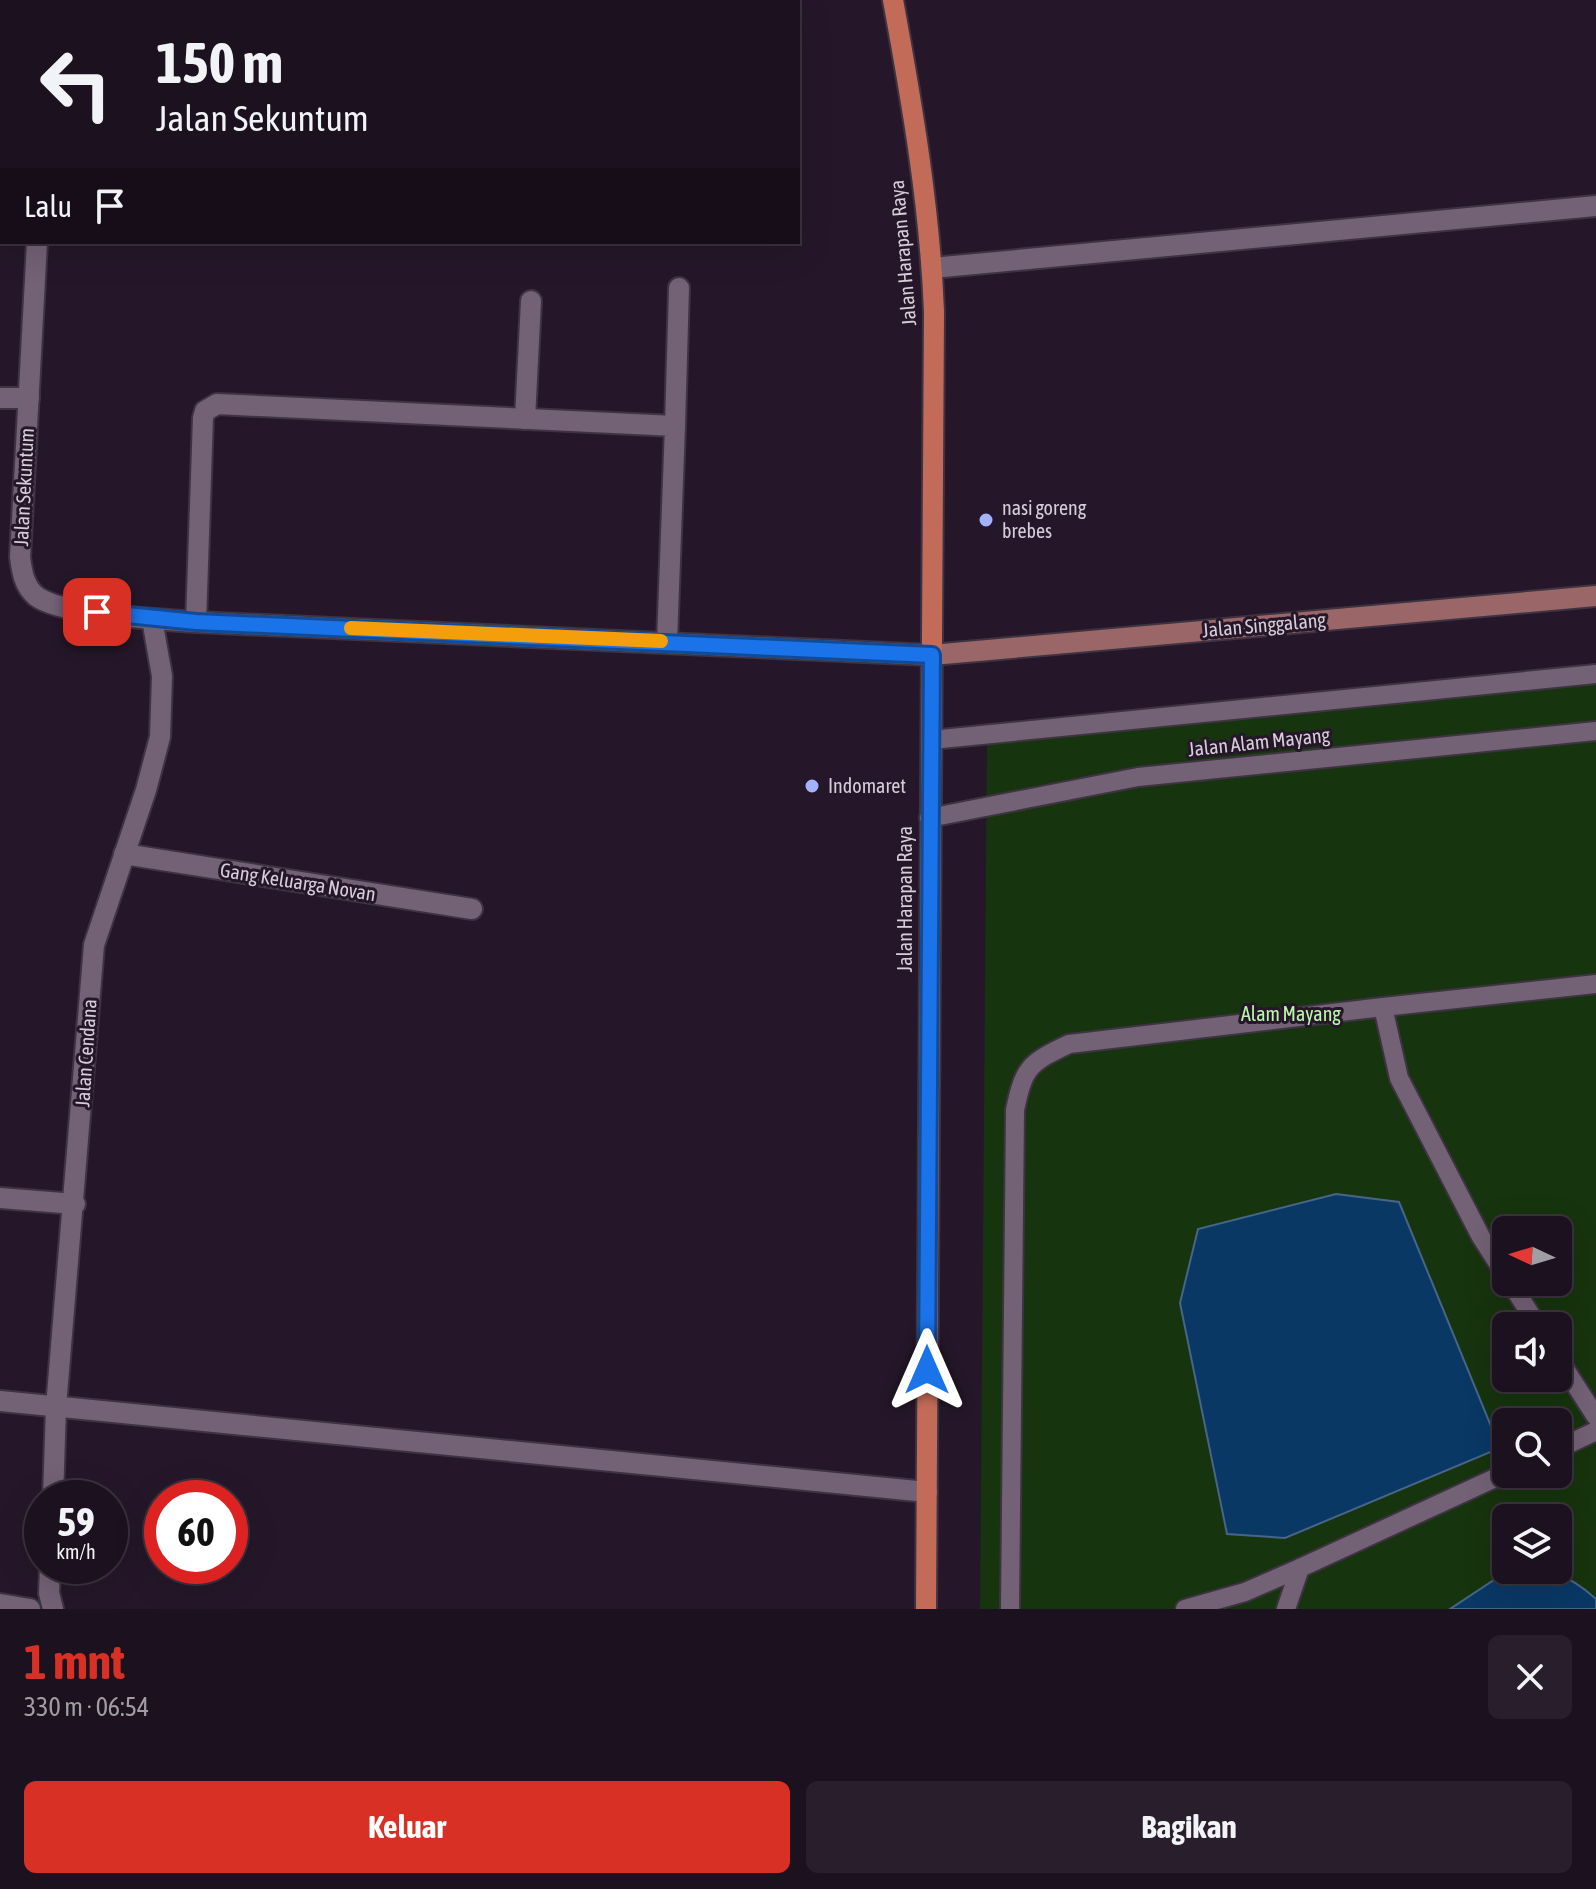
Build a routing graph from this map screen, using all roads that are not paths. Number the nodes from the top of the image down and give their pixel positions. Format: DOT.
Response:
graph roads {
  1 [pos="893,0"];
  2 [pos="1596,206"];
  3 [pos="37,244"];
  4 [pos="932,268"];
  5 [pos="679,288"];
  6 [pos="531,301"];
  7 [pos="0,398"];
  8 [pos="29,398"];
  9 [pos="525,419"];
  10 [pos="675,426"];
  11 [pos="1596,596"];
  12 [pos="152,619"];
  13 [pos="196,622"];
  14 [pos="667,642"];
  15 [pos="932,655"];
  16 [pos="1596,674"];
  17 [pos="1596,731"];
  18 [pos="931,740"];
  19 [pos="929,818"];
  20 [pos="124,854"];
  21 [pos="472,909"];
  22 [pos="1596,984"];
  23 [pos="1383,1007"];
  24 [pos="0,1198"];
  25 [pos="75,1204"];
  26 [pos="1492,1254"];
  27 [pos="1572,1380"];
  28 [pos="0,1401"];
  29 [pos="56,1407"];
  30 [pos="1596,1417"];
  31 [pos="1596,1431"];
  32 [pos="1572,1442"];
  33 [pos="1492,1479"];
  34 [pos="54,1480"];
  35 [pos="927,1492"];
  36 [pos="1300,1568"];
  37 [pos="49,1584"];
  38 [pos="0,1604"];
  39 [pos="30,1609"];
  40 [pos="53,1609"];
  41 [pos="926,1609"];
  42 [pos="1010,1609"];
  43 [pos="1185,1609"];
  44 [pos="1286,1609"];
  1 -- 4 [label="main road, Jalan Harapan Raya"];
  2 -- 4 [label="street"];
  3 -- 8 [label="street, Jalan Sekuntum"];
  4 -- 15 [label="main road, Jalan Harapan Raya"];
  5 -- 10 [label="street"];
  6 -- 9 [label="street"];
  7 -- 8 [label="street"];
  8 -- 12 [label="street, Jalan Sekuntum"];
  9 -- 10 [label="street"];
  9 -- 13 [label="street"];
  10 -- 14 [label="street"];
  11 -- 15 [label="main road, Jalan Singgalang"];
  12 -- 13 [label="street, Jalan Sekuntum"];
  12 -- 20 [label="street, Jalan Cendana"];
  13 -- 14 [label="street, Jalan Sekuntum"];
  14 -- 15 [label="street, Jalan Sekuntum"];
  15 -- 18 [label="main road, Jalan Harapan Raya"];
  16 -- 18 [label="lane"];
  17 -- 19 [label="lane, Jalan Alam Mayang"];
  18 -- 19 [label="main road, Jalan Harapan Raya"];
  19 -- 35 [label="main road, Jalan Harapan Raya"];
  20 -- 21 [label="street, Gang Keluarga Novan"];
  20 -- 25 [label="street, Jalan Cendana"];
  22 -- 23 [label="lane"];
  23 -- 26 [label="lane"];
  23 -- 42 [label="lane"];
  24 -- 25 [label="street"];
  25 -- 29 [label="street, Jalan Cendana"];
  27 -- 30 [label="lane"];
  28 -- 29 [label="street"];
  29 -- 34 [label="street, Jalan Cendana"];
  29 -- 35 [label="street"];
  31 -- 32 [label="lane"];
  33 -- 36 [label="lane"];
  35 -- 41 [label="main road, Jalan Harapan Raya"];
  36 -- 43 [label="lane"];
  36 -- 44 [label="lane"];
  37 -- 40 [label="street"];
  38 -- 39 [label="street"];
}
